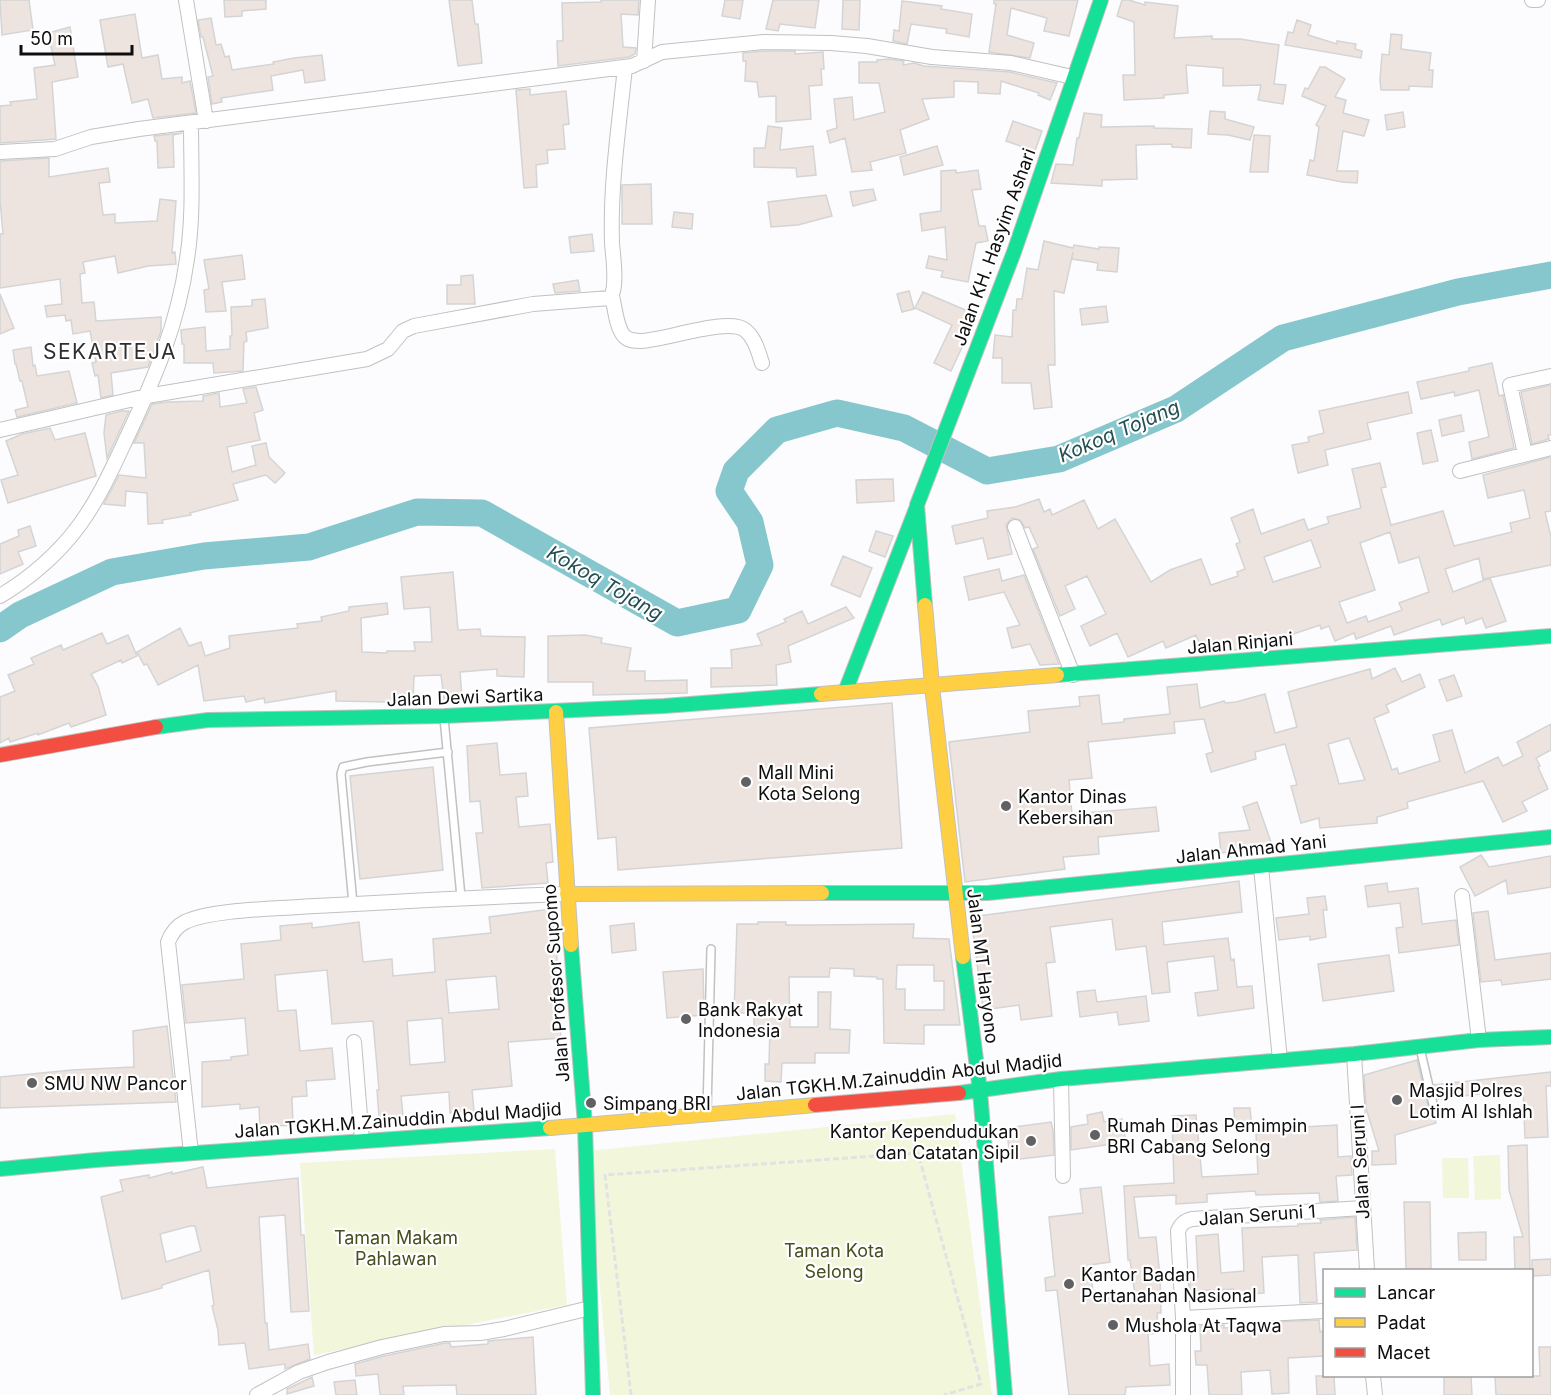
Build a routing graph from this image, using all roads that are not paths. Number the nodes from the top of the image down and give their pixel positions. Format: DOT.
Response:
graph roads {
  1 [pos="186,0"];
  2 [pos="648,0"];
  3 [pos="1101,0"];
  4 [pos="1532,0"];
  5 [pos="1538,0"];
  6 [pos="644,61"];
  7 [pos="625,67"];
  8 [pos="1072,77"];
  9 [pos="206,121"];
  10 [pos="191,123"];
  11 [pos="0,152"];
  12 [pos="612,296"];
  13 [pos="762,363"];
  14 [pos="1551,376"];
  15 [pos="147,396"];
  16 [pos="0,430"];
  17 [pos="1551,448"];
  18 [pos="1525,454"];
  19 [pos="1460,471"];
  20 [pos="917,505"];
  21 [pos="1015,527"];
  22 [pos="0,596"];
  23 [pos="1551,636"];
  24 [pos="1073,675"];
  25 [pos="932,686"];
  26 [pos="845,692"];
  27 [pos="556,712"];
  28 [pos="444,716"];
  29 [pos="448,752"];
  30 [pos="0,755"];
  31 [pos="1551,837"];
  32 [pos="1261,867"];
  33 [pos="567,894"];
  34 [pos="955,895"];
  35 [pos="1462,896"];
  36 [pos="461,897"];
  37 [pos="353,904"];
  38 [pos="711,949"];
  39 [pos="1551,1037"];
  40 [pos="1479,1040"];
  41 [pos="354,1042"];
  42 [pos="1419,1047"];
  43 [pos="1354,1054"];
  44 [pos="1280,1060"];
  45 [pos="1061,1079"];
  46 [pos="980,1091"];
  47 [pos="1433,1104"];
  48 [pos="707,1115"];
  49 [pos="585,1125"];
  50 [pos="362,1141"];
  51 [pos="191,1153"];
  52 [pos="0,1169"];
  53 [pos="1063,1176"];
  54 [pos="1362,1208"];
  55 [pos="1367,1269"];
  56 [pos="590,1308"];
  57 [pos="1323,1311"];
  58 [pos="1183,1318"];
  59 [pos="1373,1377"];
  60 [pos="257,1395"];
  61 [pos="593,1395"];
  62 [pos="1005,1395"];
  63 [pos="1183,1395"];
  64 [pos="1375,1395"];
  1 -- 9 [label="street"];
  2 -- 6 [label="street"];
  3 -- 8 [label="street, Jalan KH. Hasyim Ashari"];
  4 -- 5 [label="street"];
  6 -- 7 [label="street"];
  6 -- 8 [label="street"];
  7 -- 9 [label="street"];
  7 -- 12 [label="street"];
  8 -- 20 [label="street, Jalan KH. Hasyim Ashari"];
  9 -- 10 [label="street"];
  10 -- 11 [label="street"];
  10 -- 15 [label="street"];
  12 -- 13 [label="street"];
  12 -- 15 [label="street"];
  14 -- 18 [label="street"];
  15 -- 16 [label="street"];
  15 -- 22 [label="street"];
  17 -- 18 [label="street"];
  18 -- 19 [label="street"];
  20 -- 25 [label="street, Jalan KH. Hasyim Ashari"];
  20 -- 26 [label="street, Jalan KH. Hasyim Ashari"];
  21 -- 24 [label="street"];
  23 -- 24 [label="street, Jalan Rinjani"];
  24 -- 25 [label="street, Jalan Rinjani"];
  25 -- 26 [label="street, Jalan Dewi Sartika"];
  25 -- 34 [label="street, Jalan MT Haryono"];
  26 -- 27 [label="street, Jalan Dewi Sartika"];
  27 -- 28 [label="street, Jalan Dewi Sartika"];
  27 -- 33 [label="street, Jalan Profesor Supomo"];
  28 -- 29 [label="lane"];
  28 -- 30 [label="street, Jalan Dewi Sartika"];
  29 -- 36 [label="lane"];
  29 -- 37 [label="lane"];
  31 -- 32 [label="street, Jalan Ahmad Yani"];
  32 -- 34 [label="street, Jalan Ahmad Yani"];
  32 -- 44 [label="street"];
  33 -- 34 [label="street, Jalan Ahmad Yani"];
  33 -- 36 [label="street"];
  33 -- 49 [label="street, Jalan Profesor Supomo"];
  34 -- 46 [label="street, Jalan MT Haryono"];
  35 -- 40 [label="street"];
  36 -- 37 [label="street"];
  37 -- 51 [label="street"];
  38 -- 48 [label="lane"];
  39 -- 40 [label="street, Jalan TGKH.M.Zainuddin Abdul Madjid"];
  40 -- 42 [label="street, Jalan TGKH.M.Zainuddin Abdul Madjid"];
  41 -- 50 [label="street"];
  42 -- 43 [label="street, Jalan TGKH.M.Zainuddin Abdul Madjid"];
  42 -- 47 [label="lane"];
  43 -- 44 [label="street, Jalan TGKH.M.Zainuddin Abdul Madjid"];
  43 -- 54 [label="street, Jalan Seruni I"];
  44 -- 45 [label="street, Jalan TGKH.M.Zainuddin Abdul Madjid"];
  45 -- 46 [label="street, Jalan TGKH.M.Zainuddin Abdul Madjid"];
  45 -- 53 [label="street"];
  46 -- 48 [label="street, Jalan TGKH.M.Zainuddin Abdul Madjid"];
  46 -- 62 [label="street, Jalan MT Haryono"];
  48 -- 49 [label="street, Jalan TGKH.M.Zainuddin Abdul Madjid"];
  49 -- 50 [label="street, Jalan TGKH.M.Zainuddin Abdul Madjid"];
  49 -- 56 [label="street, Jalan Profesor Supomo"];
  50 -- 51 [label="street, Jalan TGKH.M.Zainuddin Abdul Madjid"];
  51 -- 52 [label="street, Jalan TGKH.M.Zainuddin Abdul Madjid"];
  54 -- 55 [label="street, Jalan Seruni I"];
  54 -- 58 [label="street, Jalan Seruni 1"];
  56 -- 60 [label="street"];
  56 -- 61 [label="street, Jalan Profesor Supomo"];
  57 -- 58 [label="street"];
  58 -- 63 [label="street, Jalan Seruni 1"];
  59 -- 64 [label="street"];
}
